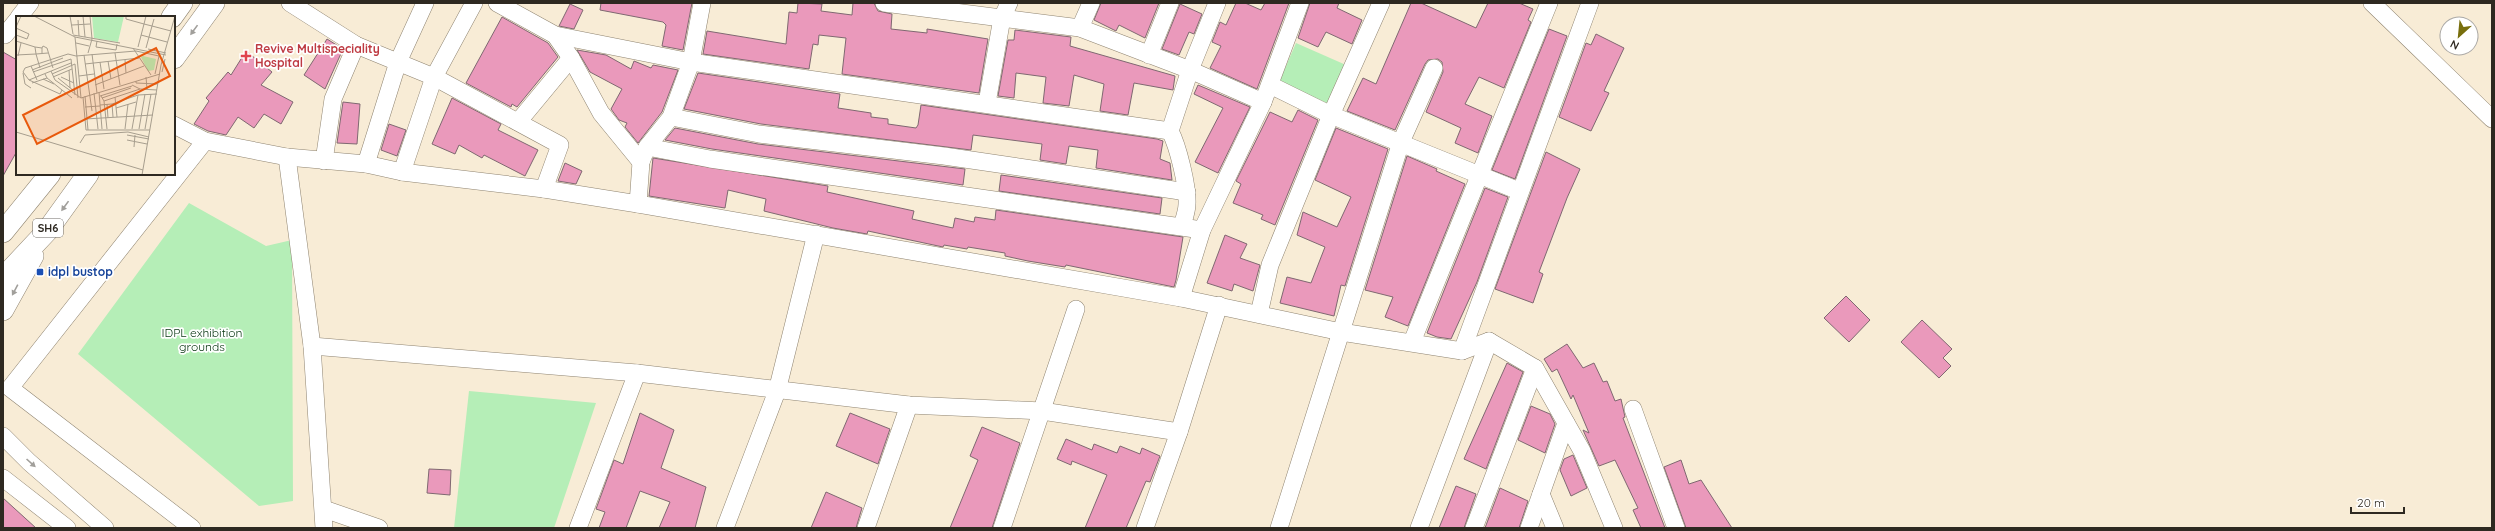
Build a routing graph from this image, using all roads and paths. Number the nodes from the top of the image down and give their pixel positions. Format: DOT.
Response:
graph roads {
  1 [pos="30,3"];
  2 [pos="182,3"];
  3 [pos="214,3"];
  4 [pos="290,3"];
  5 [pos="425,3"];
  6 [pos="474,3"];
  7 [pos="497,3"];
  8 [pos="702,3"];
  9 [pos="884,3"];
  10 [pos="1091,3"];
  11 [pos="1170,3"];
  12 [pos="1217,3"];
  13 [pos="1300,3"];
  14 [pos="1381,3"];
  15 [pos="1549,3"];
  16 [pos="1590,3"];
  17 [pos="2372,3"];
  18 [pos="1005,10"];
  19 [pos="20,16"];
  20 [pos="173,16"];
  21 [pos="16,21"];
  22 [pos="1080,28"];
  23 [pos="5,35"];
  24 [pos="555,35"];
  25 [pos="356,45"];
  26 [pos="1149,56"];
  27 [pos="175,57"];
  28 [pos="571,58"];
  29 [pos="398,62"];
  30 [pos="691,62"];
  31 [pos="1434,68"];
  32 [pos="1190,70"];
  33 [pos="434,77"];
  34 [pos="1270,85"];
  35 [pos="1263,102"];
  36 [pos="987,103"];
  37 [pos="1331,115"];
  38 [pos="671,116"];
  39 [pos="2492,119"];
  40 [pos="518,122"];
  41 [pos="175,126"];
  42 [pos="1170,131"];
  43 [pos="205,141"];
  44 [pos="1401,142"];
  45 [pos="647,147"];
  46 [pos="287,157"];
  47 [pos="324,161"];
  48 [pos="641,162"];
  49 [pos="366,164"];
  50 [pos="402,172"];
  51 [pos="49,175"];
  52 [pos="87,175"];
  53 [pos="1480,175"];
  54 [pos="544,189"];
  55 [pos="1519,191"];
  56 [pos="1187,192"];
  57 [pos="638,204"];
  58 [pos="1182,226"];
  59 [pos="1202,230"];
  60 [pos="47,231"];
  61 [pos="3,232"];
  62 [pos="816,234"];
  63 [pos="3,278"];
  64 [pos="1181,298"];
  65 [pos="1219,305"];
  66 [pos="1076,309"];
  67 [pos="3,310"];
  68 [pos="1259,314"];
  69 [pos="1341,332"];
  70 [pos="1489,341"];
  71 [pos="1412,342"];
  72 [pos="312,346"];
  73 [pos="1462,351"];
  74 [pos="1535,368"];
  75 [pos="637,373"];
  76 [pos="777,391"];
  77 [pos="909,405"];
  78 [pos="1633,409"];
  79 [pos="1042,411"];
  80 [pos="1566,423"];
  81 [pos="1179,432"];
  82 [pos="3,436"];
  83 [pos="3,478"];
  84 [pos="1541,494"];
  85 [pos="324,509"];
  86 [pos="67,528"];
  87 [pos="105,528"];
  88 [pos="192,528"];
  89 [pos="324,528"];
  90 [pos="379,528"];
  91 [pos="578,528"];
  92 [pos="725,528"];
  93 [pos="866,528"];
  94 [pos="1002,528"];
  95 [pos="1145,528"];
  96 [pos="1279,528"];
  97 [pos="1419,528"];
  98 [pos="1474,528"];
  99 [pos="1529,528"];
  100 [pos="1555,528"];
  101 [pos="1614,528"];
  102 [pos="1676,528"];
  1 -- 19 [label="street"];
  2 -- 20 [label="main road"];
  3 -- 27 [label="main road, one-way"];
  4 -- 25 [label="street"];
  5 -- 29 [label="street"];
  6 -- 33 [label="street"];
  7 -- 24 [label="street"];
  8 -- 30 [label="street"];
  9 -- 18 [label="street"];
  10 -- 22 [label="street"];
  11 -- 26 [label="street"];
  12 -- 32 [label="street"];
  13 -- 34 [label="street"];
  14 -- 37 [label="street"];
  15 -- 53 [label="street"];
  16 -- 55 [label="street"];
  17 -- 39 [label="street"];
  18 -- 22 [label="street"];
  18 -- 36 [label="street"];
  21 -- 23 [label="street"];
  22 -- 26 [label="street"];
  24 -- 28 [label="street"];
  24 -- 30 [label="street"];
  25 -- 29 [label="street"];
  25 -- 47 [label="street"];
  26 -- 32 [label="street"];
  28 -- 40 [label="street"];
  28 -- 48 [label="street"];
  29 -- 33 [label="street"];
  29 -- 49 [label="street"];
  30 -- 36 [label="street"];
  30 -- 38 [label="street"];
  31 -- 44 [label="street"];
  32 -- 35 [label="street"];
  32 -- 42 [label="street"];
  33 -- 40 [label="street"];
  33 -- 50 [label="street"];
  34 -- 35 [label="street"];
  34 -- 37 [label="street"];
  35 -- 59 [label="street"];
  36 -- 42 [label="street"];
  37 -- 44 [label="street"];
  37 -- 68 [label="street"];
  38 -- 45 [label="street"];
  38 -- 56 [label="street"];
  40 -- 54 [label="street"];
  41 -- 43 [label="street"];
  42 -- 56 [label="street"];
  43 -- 46 [label="street"];
  43 -- 88 [label="street"];
  44 -- 53 [label="street"];
  44 -- 69 [label="street"];
  45 -- 48 [label="street"];
  45 -- 58 [label="street"];
  46 -- 47 [label="street"];
  46 -- 72 [label="street"];
  47 -- 49 [label="street"];
  48 -- 57 [label="street"];
  49 -- 50 [label="street"];
  50 -- 54 [label="street"];
  51 -- 61 [label="main road, SH6"];
  52 -- 60 [label="main road, SH6, one-way"];
  53 -- 55 [label="street"];
  53 -- 71 [label="street"];
  54 -- 57 [label="street"];
  55 -- 73 [label="street"];
  56 -- 58 [label="street"];
  57 -- 62 [label="street"];
  58 -- 59 [label="street"];
  59 -- 64 [label="street"];
  60 -- 63 [label="main road, SH6"];
  60 -- 67 [label="main road, one-way"];
  62 -- 64 [label="street"];
  62 -- 76 [label="street"];
  64 -- 65 [label="street"];
  65 -- 68 [label="street"];
  65 -- 81 [label="street"];
  66 -- 79 [label="street"];
  68 -- 69 [label="street"];
  69 -- 71 [label="street"];
  69 -- 96 [label="street"];
  70 -- 73 [label="street"];
  70 -- 74 [label="street"];
  70 -- 97 [label="street"];
  71 -- 73 [label="street"];
  72 -- 75 [label="street"];
  72 -- 85 [label="street"];
  74 -- 80 [label="street"];
  74 -- 98 [label="street"];
  75 -- 76 [label="street"];
  75 -- 91 [label="street"];
  76 -- 77 [label="street"];
  76 -- 92 [label="street"];
  77 -- 79 [label="street"];
  77 -- 93 [label="street"];
  78 -- 102 [label="street"];
  79 -- 81 [label="street"];
  79 -- 94 [label="street"];
  80 -- 84 [label="street"];
  80 -- 101 [label="street"];
  81 -- 95 [label="street"];
  82 -- 87 [label="street, one-way"];
  83 -- 86 [label="street"];
  84 -- 99 [label="street"];
  84 -- 100 [label="street"];
  85 -- 89 [label="street"];
  85 -- 90 [label="street"];
}
